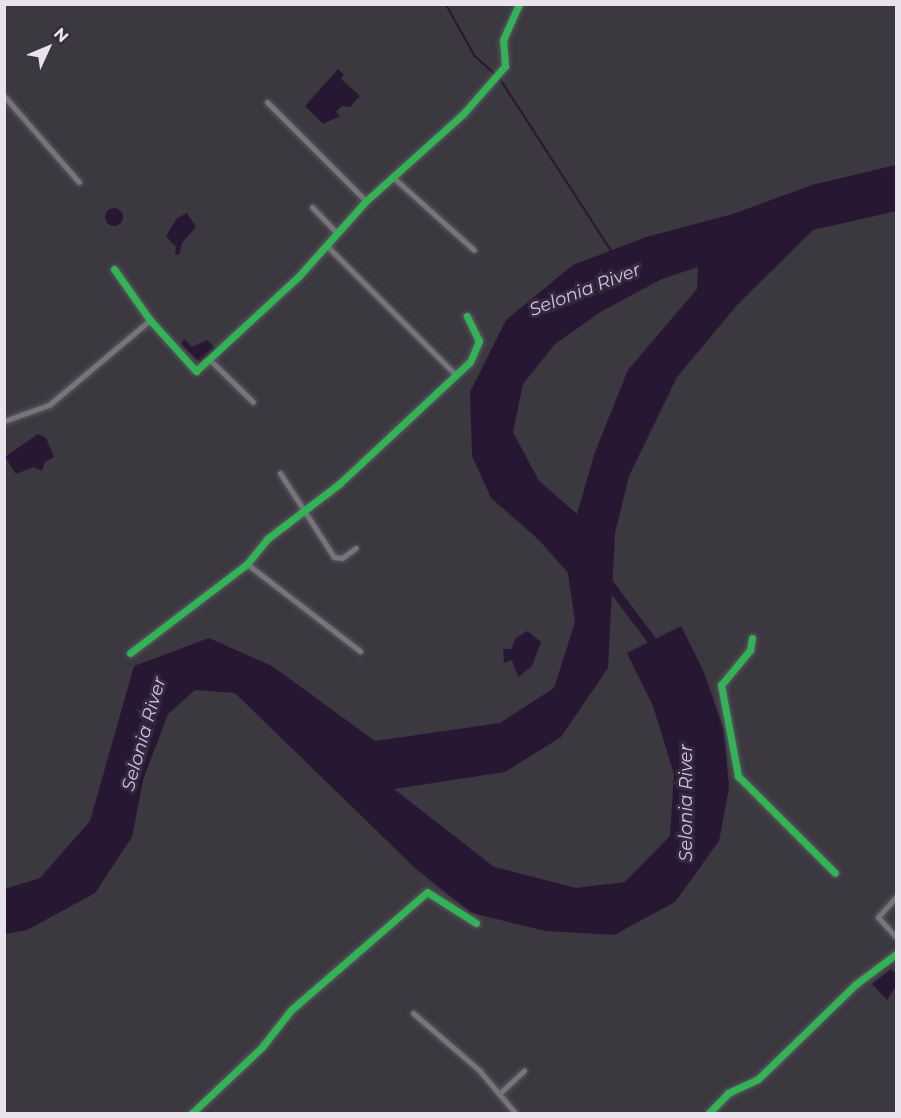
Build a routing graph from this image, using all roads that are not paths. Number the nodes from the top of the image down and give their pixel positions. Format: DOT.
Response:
graph roads {
  1 [pos="519,4"];
  2 [pos="4,96"];
  3 [pos="267,102"];
  4 [pos="395,179"];
  5 [pos="78,182"];
  6 [pos="366,201"];
  7 [pos="312,207"];
  8 [pos="336,232"];
  9 [pos="327,246"];
  10 [pos="474,250"];
  11 [pos="114,269"];
  12 [pos="467,316"];
  13 [pos="150,320"];
  14 [pos="210,360"];
  15 [pos="456,375"];
  16 [pos="253,402"];
  17 [pos="4,421"];
  18 [pos="280,473"];
  19 [pos="305,511"];
  20 [pos="356,548"];
  21 [pos="247,564"];
  22 [pos="752,638"];
  23 [pos="360,651"];
  24 [pos="130,653"];
  25 [pos="835,873"];
  26 [pos="897,897"];
  27 [pos="476,923"];
  28 [pos="897,937"];
  29 [pos="897,954"];
  30 [pos="413,1013"];
  31 [pos="525,1071"];
  32 [pos="500,1093"];
  33 [pos="191,1113"];
  34 [pos="516,1113"];
  35 [pos="708,1113"];
  1 -- 4 [label="street"];
  2 -- 5 [label="street"];
  3 -- 6 [label="street"];
  4 -- 6 [label="street"];
  4 -- 10 [label="street"];
  6 -- 8 [label="street"];
  7 -- 8 [label="street"];
  8 -- 9 [label="street"];
  9 -- 14 [label="street"];
  9 -- 15 [label="street"];
  11 -- 13 [label="street"];
  12 -- 15 [label="street"];
  13 -- 14 [label="street"];
  13 -- 17 [label="street"];
  14 -- 16 [label="street"];
  15 -- 19 [label="street"];
  18 -- 19 [label="street"];
  19 -- 20 [label="street"];
  19 -- 21 [label="street"];
  21 -- 23 [label="street"];
  21 -- 24 [label="street"];
  22 -- 25 [label="street"];
  26 -- 28 [label="street"];
  27 -- 33 [label="street"];
  29 -- 35 [label="street"];
  30 -- 32 [label="street"];
  31 -- 32 [label="street"];
  32 -- 34 [label="street"];
}
